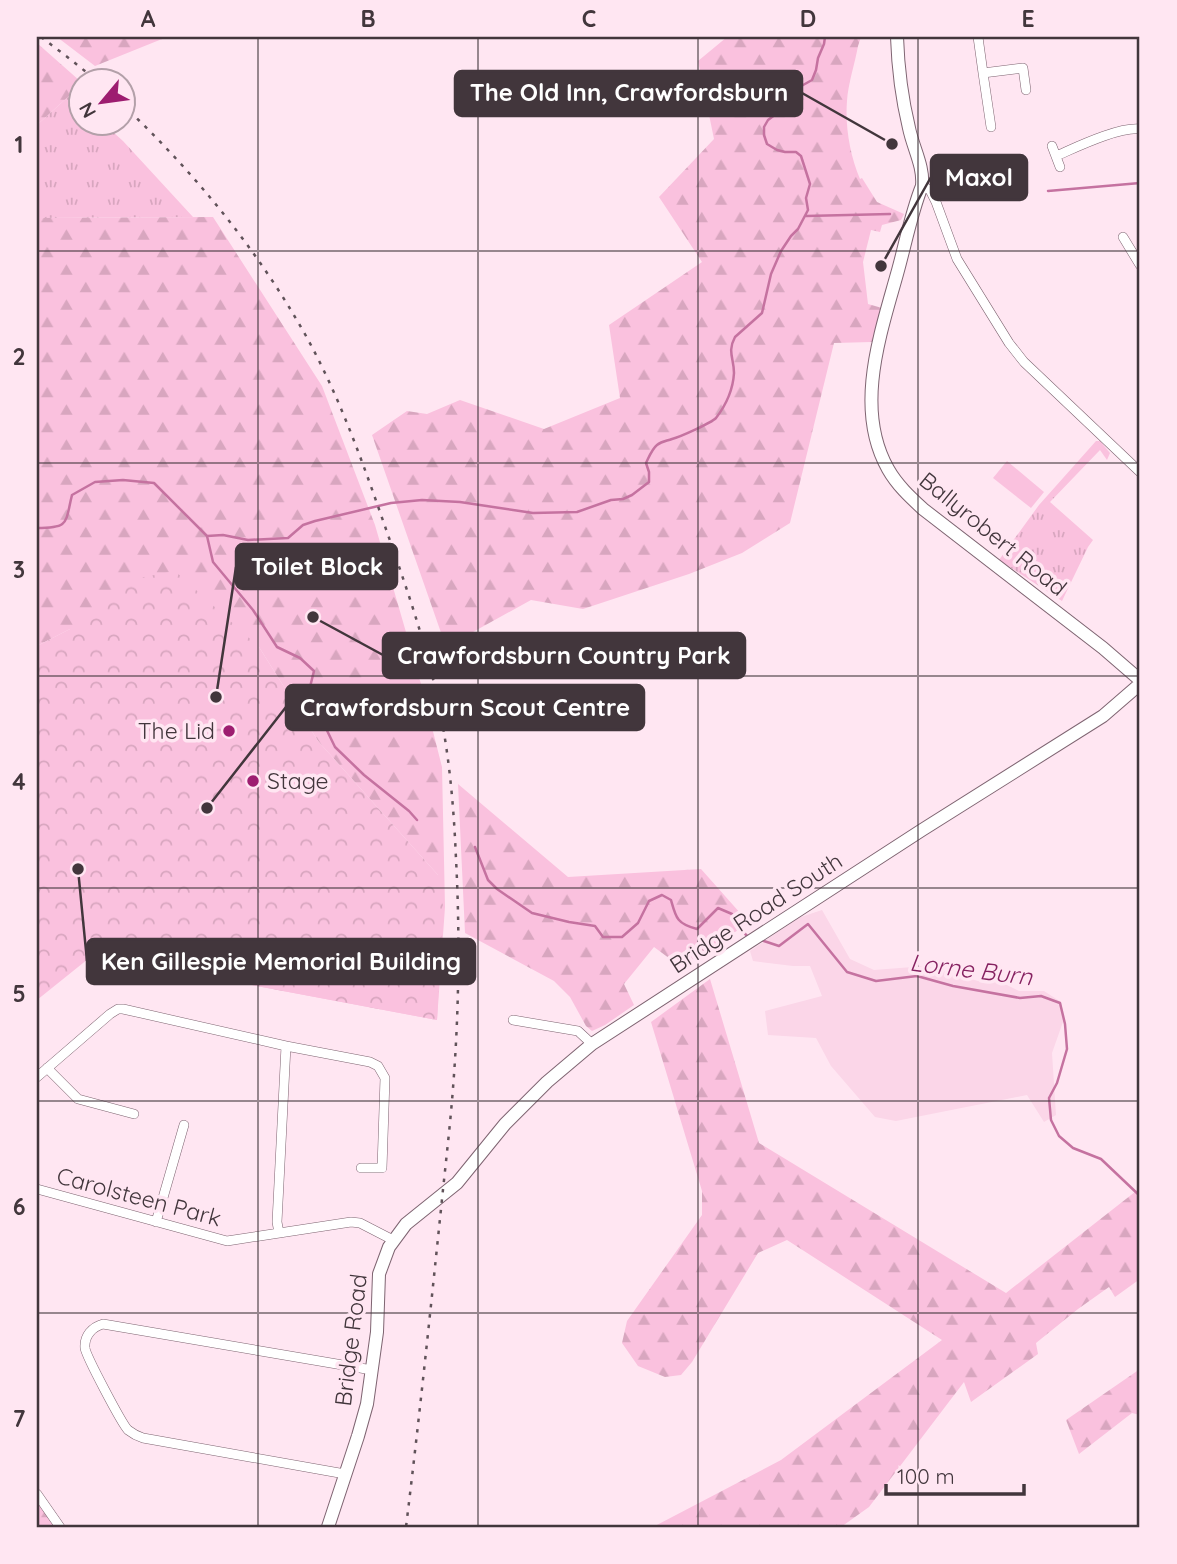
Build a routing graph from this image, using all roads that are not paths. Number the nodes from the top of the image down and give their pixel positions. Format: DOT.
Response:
graph roads {
  1 [pos="897,37"];
  2 [pos="978,37"];
  3 [pos="983,73"];
  4 [pos="1026,90"];
  5 [pos="991,127"];
  6 [pos="1140,129"];
  7 [pos="1052,146"];
  8 [pos="1056,156"];
  9 [pos="1060,167"];
  10 [pos="922,186"];
  11 [pos="1123,237"];
  12 [pos="1136,248"];
  13 [pos="1140,265"];
  14 [pos="1140,472"];
  15 [pos="1140,682"];
  16 [pos="513,1020"];
  17 [pos="592,1044"];
  18 [pos="286,1046"];
  19 [pos="47,1068"];
  20 [pos="37,1077"];
  21 [pos="134,1114"];
  22 [pos="184,1125"];
  23 [pos="361,1168"];
  24 [pos="37,1189"];
  25 [pos="422,1211"];
  26 [pos="156,1222"];
  27 [pos="279,1233"];
  28 [pos="393,1240"];
  29 [pos="372,1370"];
  30 [pos="345,1474"];
  31 [pos="37,1494"];
  32 [pos="60,1527"];
  33 [pos="328,1527"];
  1 -- 10 [label="street"];
  2 -- 3 [label="street"];
  3 -- 4 [label="street"];
  3 -- 5 [label="street"];
  6 -- 8 [label="street"];
  7 -- 8 [label="street"];
  8 -- 9 [label="street"];
  10 -- 14 [label="street"];
  10 -- 15 [label="street, Ballyrobert Road"];
  11 -- 12 [label="street"];
  12 -- 13 [label="street"];
  15 -- 17 [label="street, Bridge Road South"];
  16 -- 17 [label="street"];
  17 -- 25 [label="street, Bridge Road South"];
  18 -- 19 [label="street"];
  18 -- 23 [label="street"];
  18 -- 27 [label="street"];
  19 -- 20 [label="street"];
  19 -- 21 [label="street"];
  22 -- 26 [label="street"];
  24 -- 26 [label="street, Carolsteen Park"];
  25 -- 28 [label="street, Bridge Road"];
  26 -- 27 [label="street, Carolsteen Park"];
  27 -- 28 [label="street, Carolsteen Park"];
  28 -- 29 [label="street, Bridge Road"];
  29 -- 30 [label="street, Bridge Road"];
  29 -- 30 [label="street"];
  30 -- 33 [label="street, Bridge Road"];
  31 -- 32 [label="street"];
}
